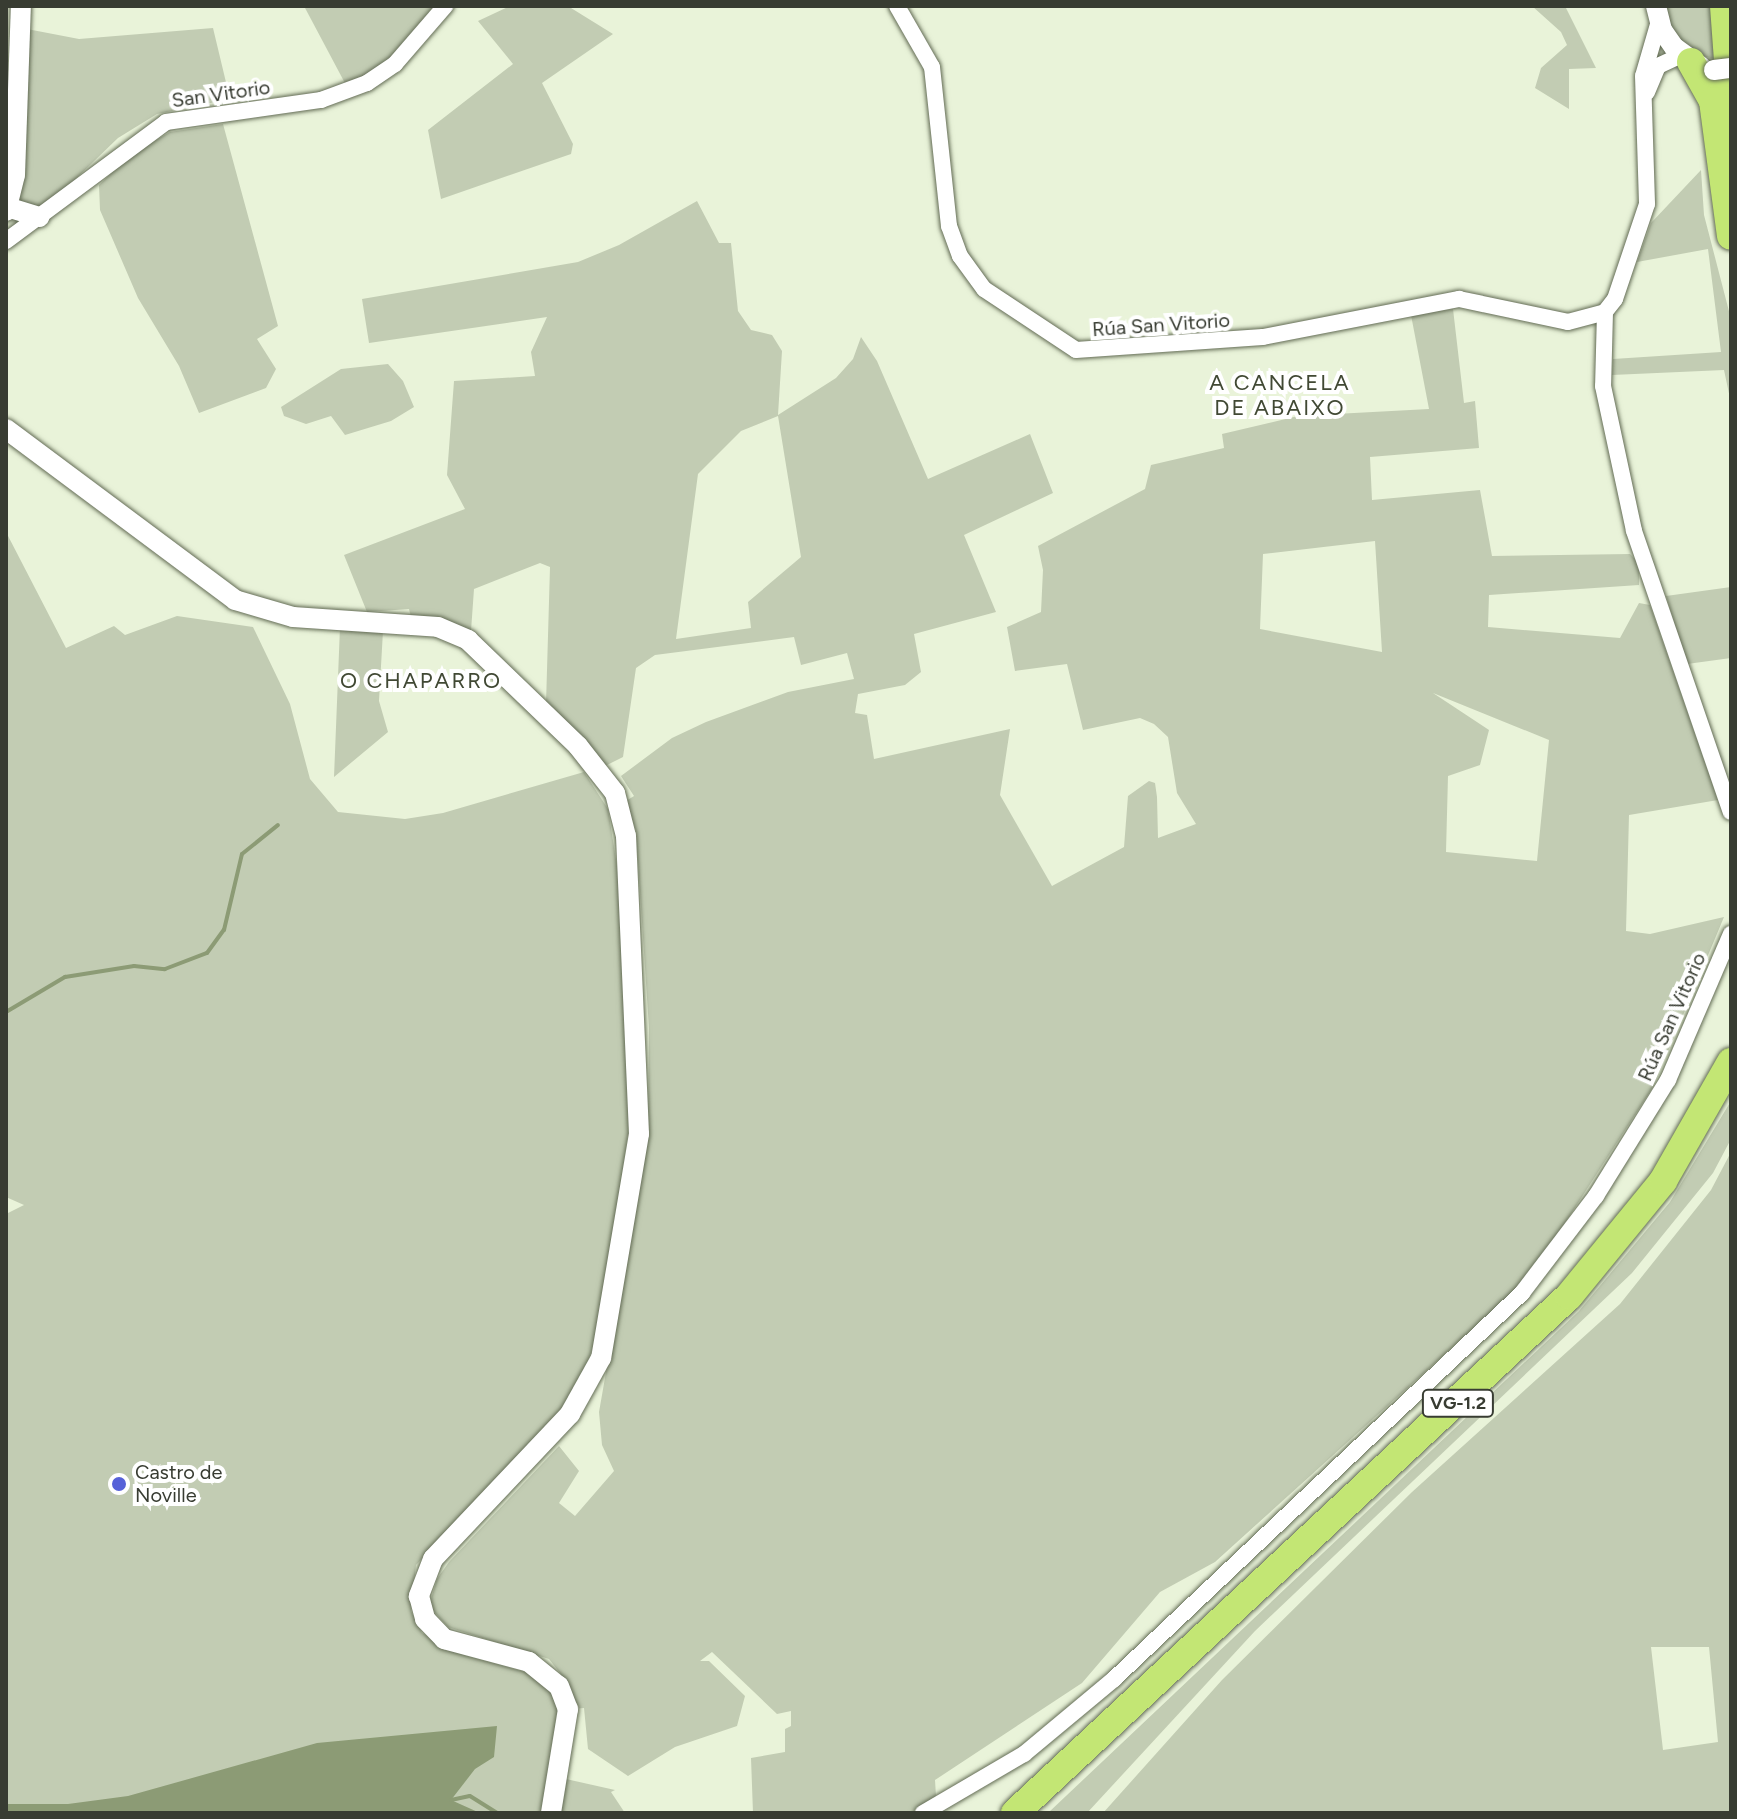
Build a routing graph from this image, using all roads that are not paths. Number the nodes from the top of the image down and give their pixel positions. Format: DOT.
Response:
graph roads {
  1 [pos="21,6"];
  2 [pos="445,6"];
  3 [pos="897,6"];
  4 [pos="1724,6"];
  5 [pos="1657,13"];
  6 [pos="1705,64"];
  7 [pos="1645,97"];
  8 [pos="1731,102"];
  9 [pos="6,208"];
  10 [pos="40,217"];
  11 [pos="1731,236"];
  12 [pos="6,241"];
  13 [pos="1605,312"];
  14 [pos="6,429"];
  15 [pos="1731,812"];
  16 [pos="1731,934"];
  17 [pos="1731,1062"];
  18 [pos="551,1813"];
  19 [pos="923,1813"];
  20 [pos="1015,1813"];
  1 -- 9 [label="street"];
  2 -- 10 [label="street, San Vitorio"];
  3 -- 13 [label="street, Rúa San Vitorio"];
  4 -- 8 [label="highway"];
  5 -- 6 [label="street"];
  5 -- 7 [label="street"];
  6 -- 7 [label="street"];
  6 -- 11 [label="highway"];
  7 -- 13 [label="street"];
  9 -- 10 [label="street"];
  10 -- 12 [label="street, San Vitorio"];
  13 -- 15 [label="street"];
  14 -- 18 [label="street"];
  16 -- 19 [label="street, Rúa San Vitorio"];
  17 -- 20 [label="highway, VG-1.2"];
}
